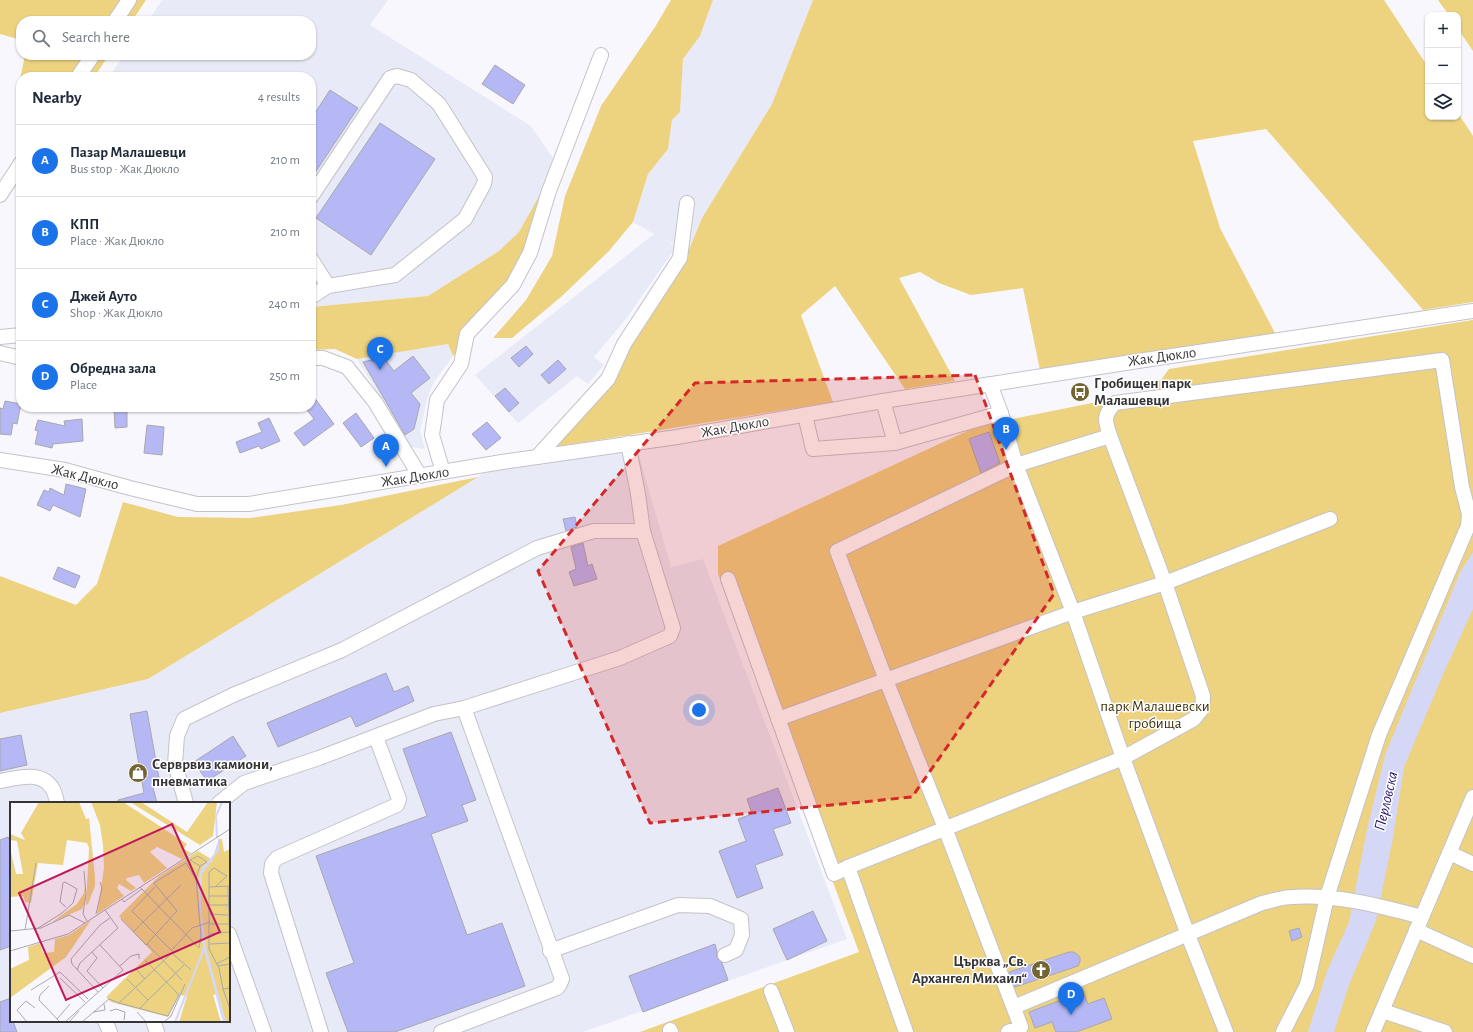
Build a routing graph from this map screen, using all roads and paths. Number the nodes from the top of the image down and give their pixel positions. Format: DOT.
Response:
graph roads {
  1 [pos="129,0"];
  2 [pos="118,16"];
  3 [pos="601,55"];
  4 [pos="90,60"];
  5 [pos="81,72"];
  6 [pos="16,171"];
  7 [pos="316,189"];
  8 [pos="0,195"];
  9 [pos="687,203"];
  10 [pos="316,267"];
  11 [pos="328,286"];
  12 [pos="316,294"];
  13 [pos="1473,311"];
  14 [pos="16,335"];
  15 [pos="0,337"];
  16 [pos="0,354"];
  17 [pos="16,357"];
  18 [pos="316,358"];
  19 [pos="990,384"];
  20 [pos="883,401"];
  21 [pos="805,414"];
  22 [pos="1001,414"];
  23 [pos="1110,436"];
  24 [pos="628,443"];
  25 [pos="895,443"];
  26 [pos="537,457"];
  27 [pos="0,460"];
  28 [pos="1016,465"];
  29 [pos="443,472"];
  30 [pos="420,476"];
  31 [pos="1471,512"];
  32 [pos="1330,519"];
  33 [pos="643,531"];
  34 [pos="728,579"];
  35 [pos="1165,583"];
  36 [pos="1073,612"];
  37 [pos="886,680"];
  38 [pos="464,708"];
  39 [pos="778,719"];
  40 [pos="376,737"];
  41 [pos="1123,758"];
  42 [pos="0,781"];
  43 [pos="1473,797"];
  44 [pos="57,802"];
  45 [pos="186,802"];
  46 [pos="221,802"];
  47 [pos="946,828"];
  48 [pos="1450,853"];
  49 [pos="1473,864"];
  50 [pos="848,867"];
  51 [pos="1326,897"];
  52 [pos="1422,917"];
  53 [pos="1416,930"];
  54 [pos="1188,935"];
  55 [pos="230,937"];
  56 [pos="550,951"];
  57 [pos="726,955"];
  58 [pos="1473,956"];
  59 [pos="771,991"];
  60 [pos="1014,1007"];
  61 [pos="1383,1011"];
  62 [pos="105,1022"];
  63 [pos="153,1022"];
  64 [pos="110,1032"];
  65 [pos="157,1032"];
  66 [pos="264,1032"];
  67 [pos="322,1032"];
  68 [pos="441,1032"];
  69 [pos="787,1032"];
  70 [pos="906,1032"];
  71 [pos="1010,1032"];
  72 [pos="1226,1032"];
  73 [pos="1283,1032"];
  74 [pos="1373,1032"];
  75 [pos="1446,1032"];
  1 -- 2 [label="street"];
  3 -- 29 [label="street"];
  4 -- 5 [label="street"];
  6 -- 8 [label="street"];
  7 -- 11 [label="street"];
  9 -- 26 [label="street"];
  10 -- 11 [label="street"];
  11 -- 12 [label="street"];
  13 -- 19 [label="street, Жак Дюкло"];
  14 -- 15 [label="street"];
  16 -- 17 [label="street"];
  18 -- 30 [label="street"];
  19 -- 20 [label="street, Жак Дюкло"];
  19 -- 22 [label="street"];
  20 -- 21 [label="street, Жак Дюкло"];
  20 -- 25 [label="street"];
  21 -- 24 [label="street, Жак Дюкло"];
  21 -- 25 [label="street"];
  22 -- 25 [label="street"];
  22 -- 28 [label="street"];
  23 -- 28 [label="street"];
  23 -- 31 [label="street"];
  23 -- 35 [label="street"];
  24 -- 26 [label="street, Жак Дюкло"];
  24 -- 33 [label="street"];
  26 -- 29 [label="street, Жак Дюкло"];
  27 -- 30 [label="street, Жак Дюкло"];
  28 -- 36 [label="street"];
  28 -- 37 [label="street"];
  29 -- 30 [label="street, Жак Дюкло"];
  31 -- 51 [label="street"];
  32 -- 35 [label="street"];
  33 -- 38 [label="street"];
  33 -- 45 [label="street"];
  34 -- 39 [label="street"];
  35 -- 36 [label="street"];
  35 -- 41 [label="street"];
  36 -- 37 [label="street"];
  36 -- 41 [label="street"];
  37 -- 39 [label="street"];
  37 -- 47 [label="street"];
  38 -- 40 [label="street"];
  38 -- 56 [label="street"];
  39 -- 50 [label="street"];
  40 -- 46 [label="street"];
  40 -- 67 [label="street"];
  41 -- 47 [label="street"];
  41 -- 54 [label="street"];
  42 -- 44 [label="street"];
  43 -- 48 [label="street"];
  47 -- 50 [label="street"];
  47 -- 60 [label="street"];
  48 -- 49 [label="street"];
  48 -- 52 [label="street"];
  50 -- 70 [label="street"];
  51 -- 52 [label="street"];
  51 -- 54 [label="street"];
  51 -- 73 [label="street"];
  52 -- 53 [label="street"];
  53 -- 58 [label="street"];
  53 -- 61 [label="street"];
  54 -- 60 [label="street"];
  54 -- 72 [label="street"];
  55 -- 66 [label="street"];
  56 -- 57 [label="street"];
  56 -- 68 [label="street"];
  59 -- 69 [label="street"];
  60 -- 71 [label="street"];
  61 -- 74 [label="street"];
  61 -- 75 [label="street"];
  62 -- 64 [label="street"];
  63 -- 65 [label="street"];
}
